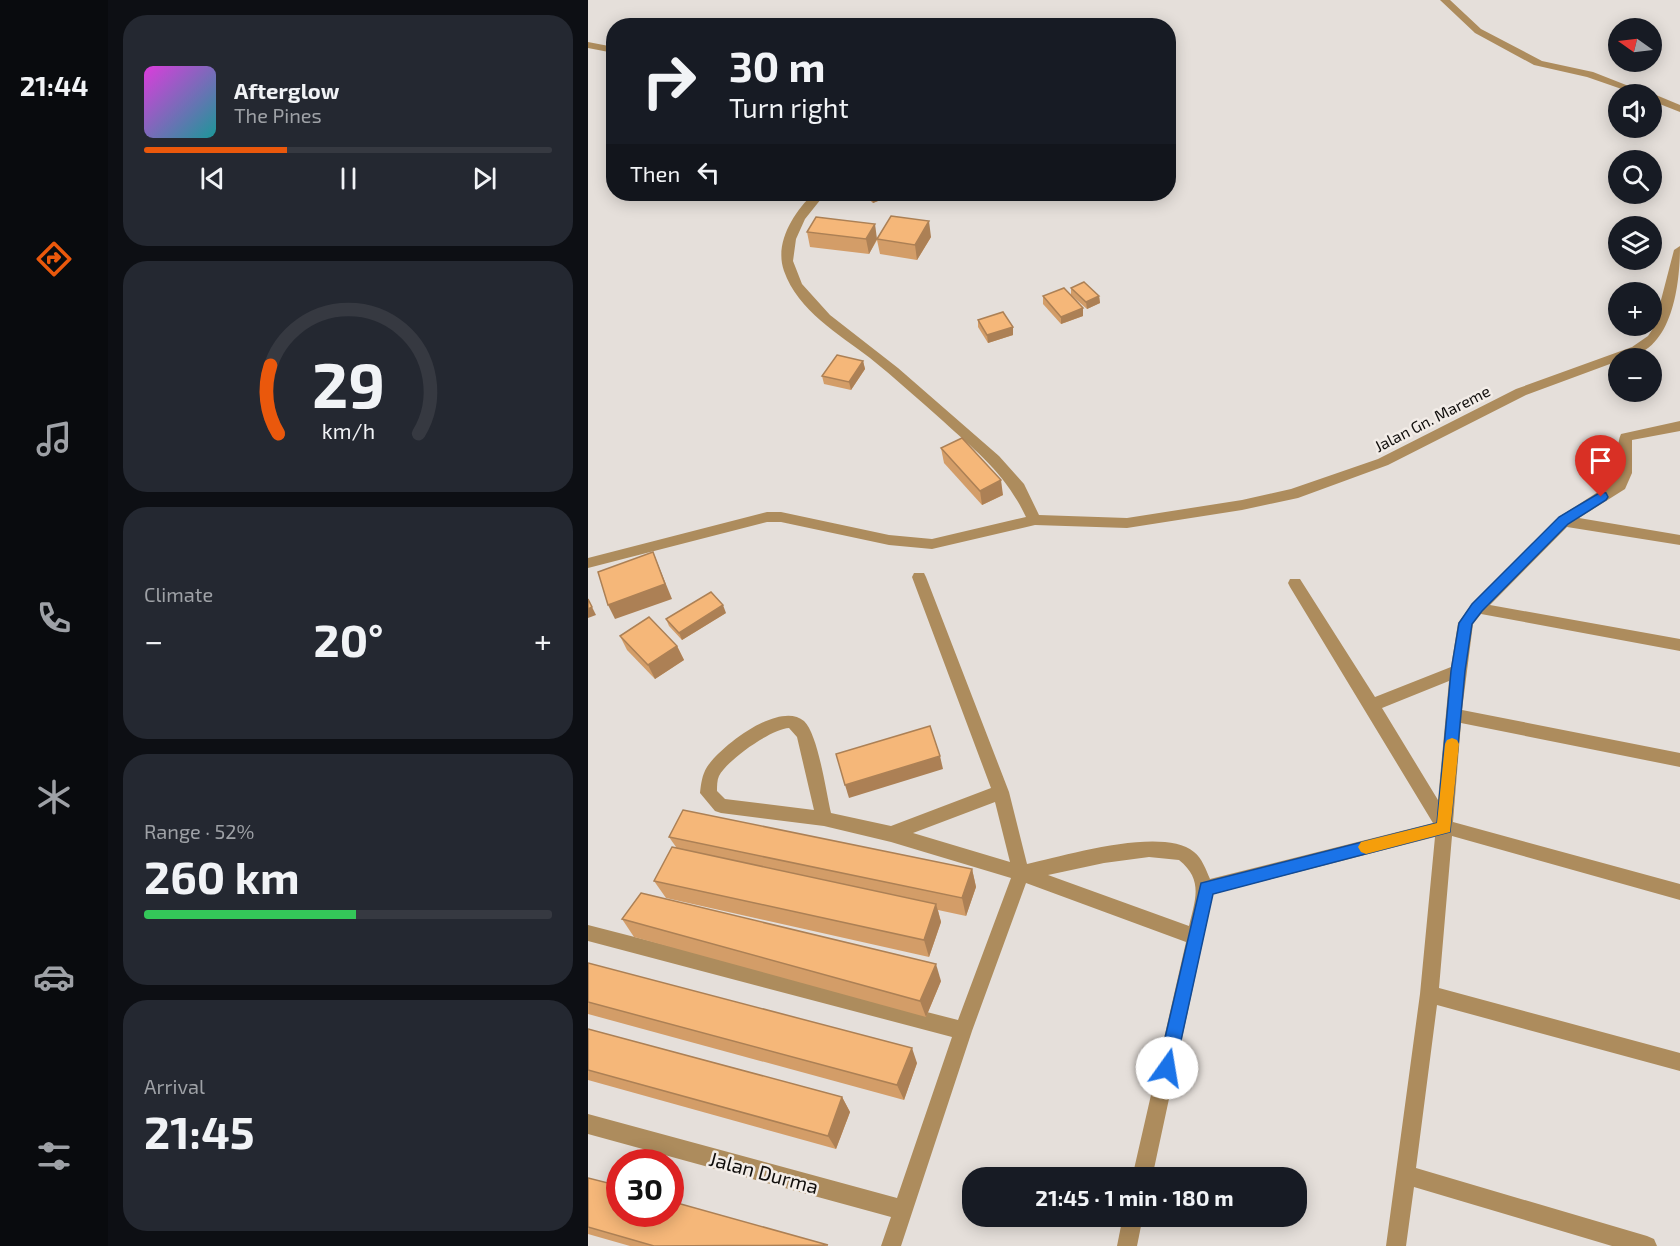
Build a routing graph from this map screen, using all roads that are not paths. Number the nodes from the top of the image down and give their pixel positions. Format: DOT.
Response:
graph roads {
  1 [pos="1445,0"];
  2 [pos="588,45"];
  3 [pos="606,48"];
  4 [pos="1616,84"];
  5 [pos="1662,101"];
  6 [pos="1680,109"];
  7 [pos="812,201"];
  8 [pos="1680,250"];
  9 [pos="1680,426"];
  10 [pos="1658,432"];
  11 [pos="1680,436"];
  12 [pos="1035,520"];
  13 [pos="1564,520"];
  14 [pos="1680,540"];
  15 [pos="588,564"];
  16 [pos="919,577"];
  17 [pos="1295,583"];
  18 [pos="1477,608"];
  19 [pos="1680,645"];
  20 [pos="1458,671"];
  21 [pos="1372,705"];
  22 [pos="1455,715"];
  23 [pos="1680,760"];
  24 [pos="1000,792"];
  25 [pos="824,819"];
  26 [pos="1445,828"];
  27 [pos="891,834"];
  28 [pos="1021,873"];
  29 [pos="1206,888"];
  30 [pos="1680,892"];
  31 [pos="588,933"];
  32 [pos="1196,937"];
  33 [pos="1429,994"];
  34 [pos="963,1031"];
  35 [pos="1680,1062"];
  36 [pos="588,1124"];
  37 [pos="1144,1167"];
  38 [pos="1406,1175"];
  39 [pos="904,1210"];
  40 [pos="1131,1227"];
  41 [pos="891,1246"];
  42 [pos="1127,1246"];
  43 [pos="1396,1246"];
  44 [pos="1647,1246"];
  1 -- 4 [label="street"];
  2 -- 3 [label="street"];
  5 -- 6 [label="street"];
  7 -- 12 [label="street"];
  8 -- 12 [label="street, Jalan Gn. Mareme"];
  9 -- 10 [label="street"];
  10 -- 11 [label="street"];
  10 -- 13 [label="street"];
  12 -- 15 [label="street, Jalan Gn. Mareme"];
  13 -- 14 [label="street"];
  13 -- 18 [label="street"];
  16 -- 24 [label="street"];
  17 -- 21 [label="street"];
  18 -- 19 [label="street"];
  18 -- 20 [label="street"];
  20 -- 21 [label="street"];
  20 -- 22 [label="street"];
  21 -- 26 [label="street"];
  22 -- 23 [label="street"];
  22 -- 26 [label="street"];
  24 -- 27 [label="street"];
  24 -- 28 [label="street"];
  25 -- 25 [label="street"];
  25 -- 27 [label="street"];
  26 -- 29 [label="street"];
  26 -- 30 [label="street"];
  26 -- 33 [label="street"];
  27 -- 28 [label="street"];
  28 -- 29 [label="street"];
  28 -- 32 [label="street"];
  28 -- 34 [label="street"];
  29 -- 32 [label="street"];
  31 -- 34 [label="street"];
  32 -- 37 [label="street"];
  33 -- 35 [label="street"];
  33 -- 38 [label="street"];
  34 -- 39 [label="street"];
  36 -- 39 [label="street, Jalan Durma"];
  38 -- 43 [label="street"];
  38 -- 44 [label="street"];
  39 -- 41 [label="street"];
  40 -- 42 [label="street"];
}
